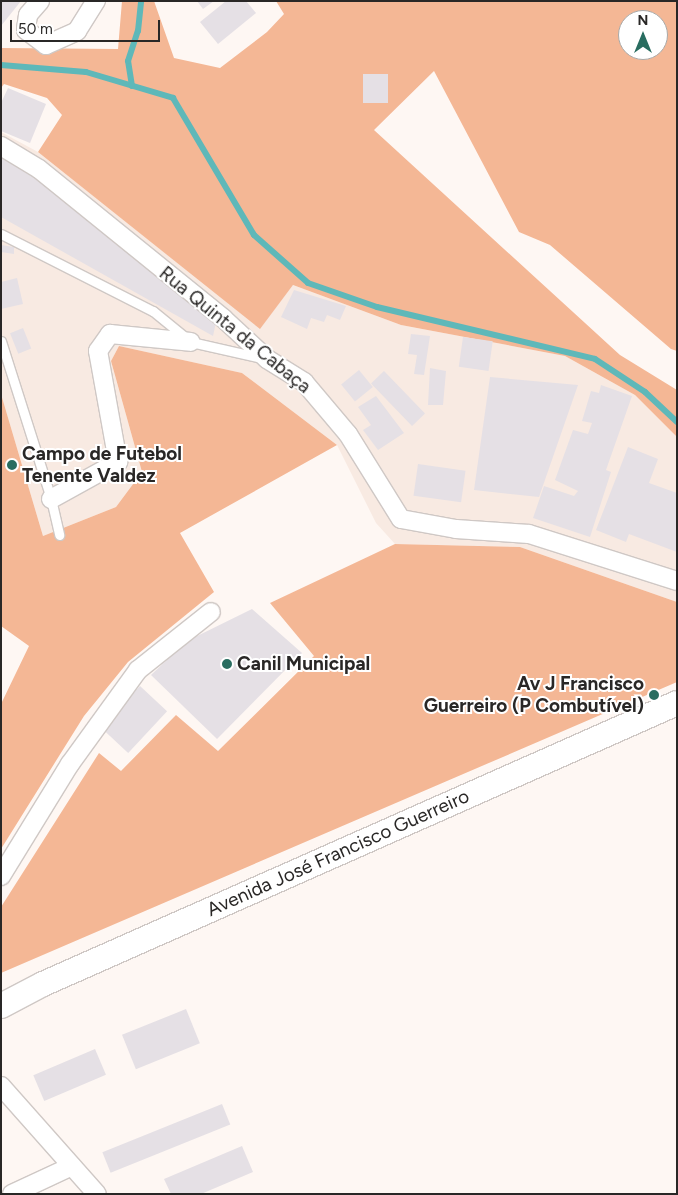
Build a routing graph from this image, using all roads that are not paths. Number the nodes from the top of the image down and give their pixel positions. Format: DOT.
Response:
graph roads {
  1 [pos="40,1"];
  2 [pos="96,1"];
  3 [pos="1,146"];
  4 [pos="1,234"];
  5 [pos="1,342"];
  6 [pos="190,342"];
  7 [pos="267,359"];
  8 [pos="51,499"];
  9 [pos="59,535"];
  10 [pos="677,580"];
  11 [pos="211,612"];
  12 [pos="677,703"];
  13 [pos="1,876"];
  14 [pos="1,1006"];
  15 [pos="1,1086"];
  16 [pos="72,1166"];
  17 [pos="12,1194"];
  18 [pos="97,1194"];
  1 -- 2 [label="street"];
  3 -- 7 [label="street, Rua Quinta da Cabaça"];
  4 -- 6 [label="lane"];
  5 -- 8 [label="lane"];
  6 -- 7 [label="lane"];
  6 -- 8 [label="street"];
  7 -- 10 [label="street, Rua Quinta da Cabaça"];
  8 -- 9 [label="lane"];
  11 -- 13 [label="street"];
  12 -- 14 [label="main road, Avenida José Francisco Guerreiro"];
  15 -- 16 [label="street"];
  16 -- 17 [label="street"];
  16 -- 18 [label="street"];
}
